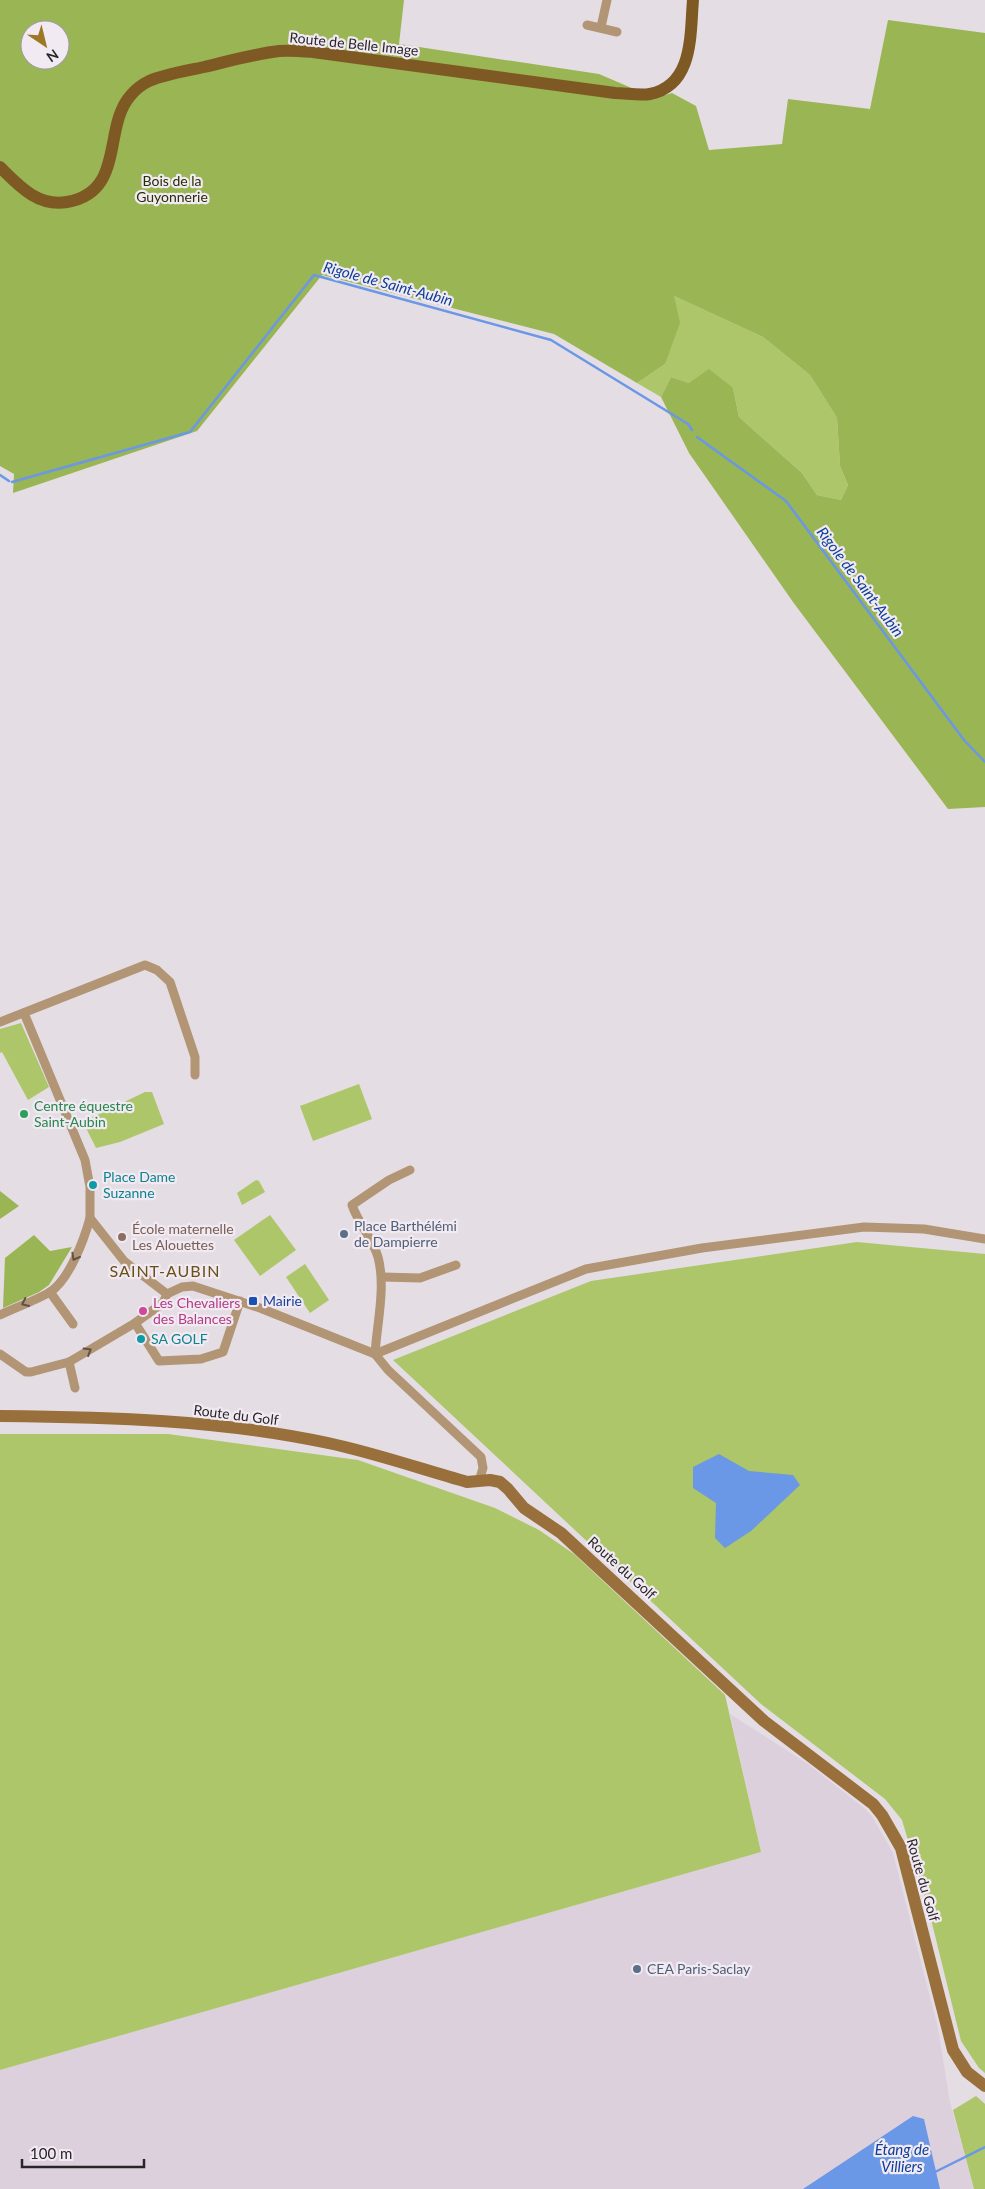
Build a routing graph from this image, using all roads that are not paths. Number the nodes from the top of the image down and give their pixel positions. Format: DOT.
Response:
graph roads {
  1 [pos="607,0"];
  2 [pos="688,0"];
  3 [pos="693,0"];
  4 [pos="692,15"];
  5 [pos="587,25"];
  6 [pos="600,28"];
  7 [pos="617,32"];
  8 [pos="0,167"];
  9 [pos="24,1013"];
  10 [pos="0,1022"];
  11 [pos="195,1075"];
  12 [pos="410,1170"];
  13 [pos="90,1218"];
  14 [pos="985,1239"];
  15 [pos="456,1265"];
  16 [pos="382,1277"];
  17 [pos="50,1292"];
  18 [pos="167,1294"];
  19 [pos="240,1301"];
  20 [pos="0,1315"];
  21 [pos="135,1323"];
  22 [pos="72,1324"];
  23 [pos="0,1354"];
  24 [pos="375,1354"];
  25 [pos="4,1362"];
  26 [pos="69,1362"];
  27 [pos="74,1388"];
  28 [pos="0,1416"];
  29 [pos="479,1482"];
  30 [pos="985,2086"];
  1 -- 6 [label="street"];
  2 -- 4 [label="street"];
  3 -- 4 [label="main road, Route de Belle Image"];
  4 -- 8 [label="main road, Route de Belle Image"];
  5 -- 6 [label="street"];
  6 -- 7 [label="street"];
  9 -- 10 [label="street"];
  9 -- 11 [label="street"];
  9 -- 13 [label="street"];
  12 -- 16 [label="street"];
  13 -- 17 [label="street, one-way"];
  13 -- 18 [label="street"];
  14 -- 24 [label="street"];
  15 -- 16 [label="street"];
  16 -- 24 [label="street"];
  17 -- 20 [label="street, one-way"];
  17 -- 22 [label="street"];
  18 -- 19 [label="street"];
  18 -- 21 [label="street"];
  19 -- 21 [label="street"];
  19 -- 24 [label="street"];
  26 -- 21 [label="street, one-way"];
  23 -- 25 [label="street"];
  24 -- 29 [label="street"];
  25 -- 26 [label="street"];
  26 -- 27 [label="street"];
  28 -- 29 [label="street, Route du Golf"];
  29 -- 30 [label="street, Route du Golf"];
}
